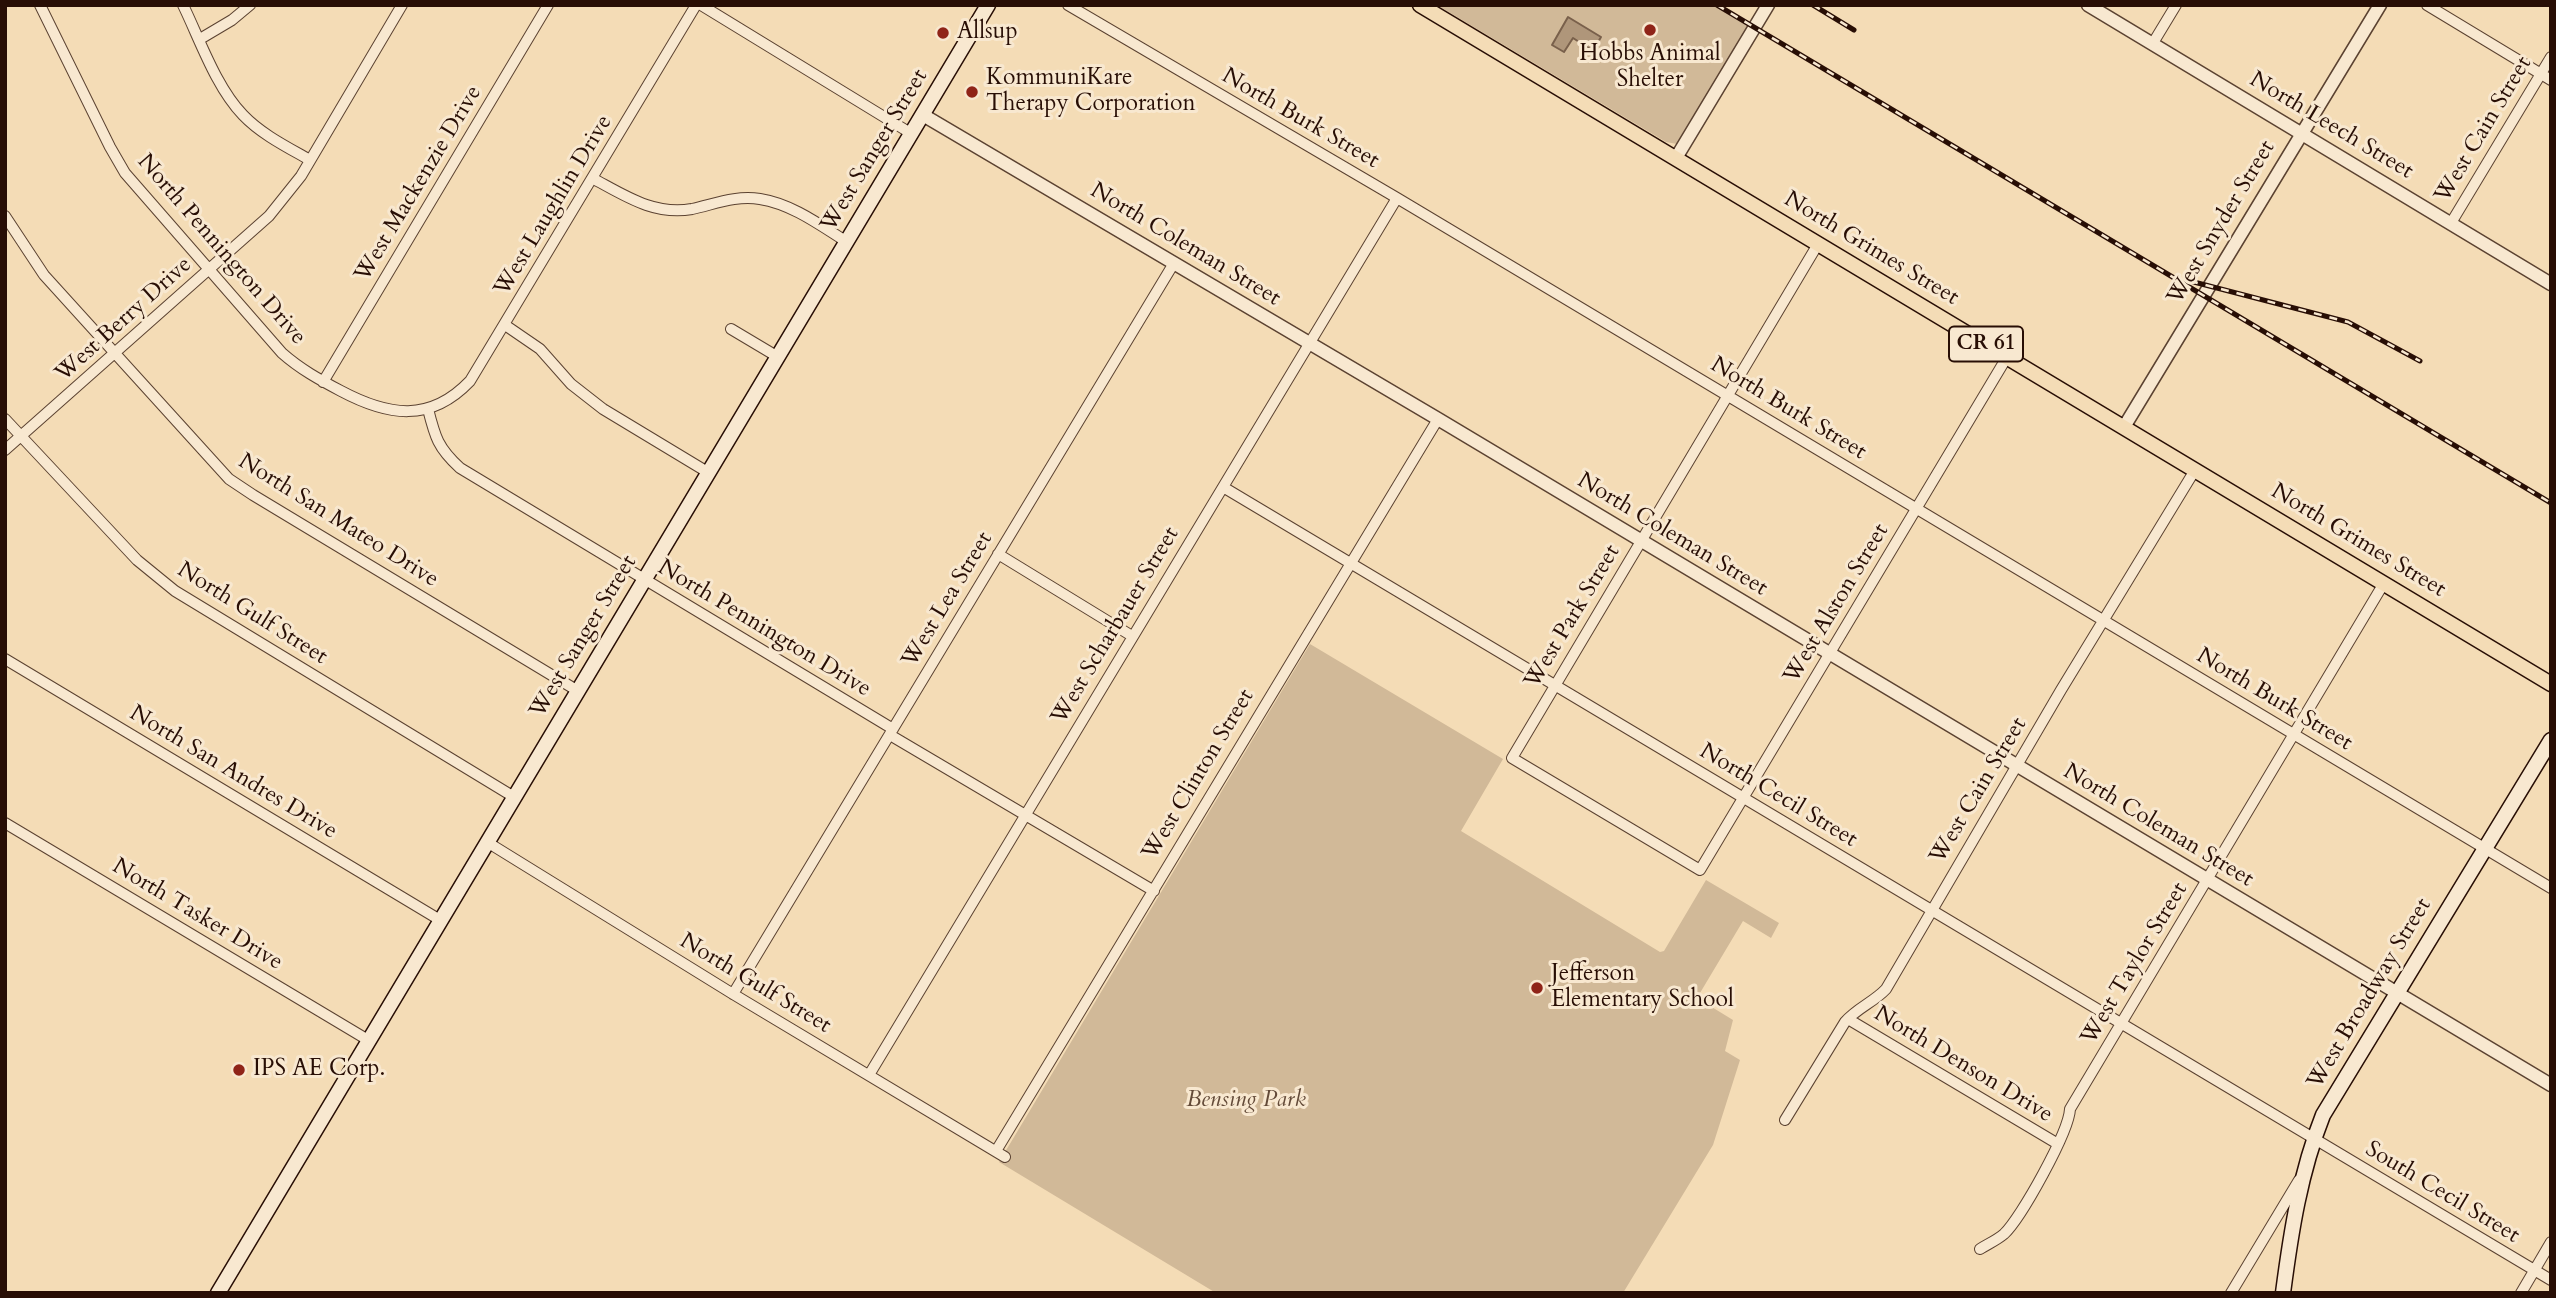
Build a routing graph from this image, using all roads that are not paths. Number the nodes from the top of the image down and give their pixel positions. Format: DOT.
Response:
graph roads {
  1 [pos="40,5"];
  2 [pos="183,5"];
  3 [pos="250,5"];
  4 [pos="402,5"];
  5 [pos="548,5"];
  6 [pos="696,5"];
  7 [pos="701,5"];
  8 [pos="988,5"];
  9 [pos="1068,5"];
  10 [pos="1420,5"];
  11 [pos="1768,5"];
  12 [pos="2088,5"];
  13 [pos="2176,5"];
  14 [pos="2379,5"];
  15 [pos="2427,5"];
  16 [pos="200,39"];
  17 [pos="2153,43"];
  18 [pos="2551,57"];
  19 [pos="2540,74"];
  20 [pos="2551,80"];
  21 [pos="923,115"];
  22 [pos="2302,133"];
  23 [pos="912,134"];
  24 [pos="1676,158"];
  25 [pos="310,160"];
  26 [pos="592,178"];
  27 [pos="1398,198"];
  28 [pos="5,216"];
  29 [pos="2451,223"];
  30 [pos="847,242"];
  31 [pos="1818,244"];
  32 [pos="1174,263"];
  33 [pos="209,270"];
  34 [pos="2551,284"];
  35 [pos="505,325"];
  36 [pos="731,328"];
  37 [pos="1310,343"];
  38 [pos="114,355"];
  39 [pos="778,357"];
  40 [pos="2007,357"];
  41 [pos="324,382"];
  42 [pos="1728,396"];
  43 [pos="428,409"];
  44 [pos="5,419"];
  45 [pos="1438,419"];
  46 [pos="2124,427"];
  47 [pos="21,436"];
  48 [pos="5,450"];
  49 [pos="2195,470"];
  50 [pos="709,472"];
  51 [pos="1223,487"];
  52 [pos="1917,508"];
  53 [pos="1641,541"];
  54 [pos="998,554"];
  55 [pos="1351,563"];
  56 [pos="644,581"];
  57 [pos="2384,583"];
  58 [pos="2103,620"];
  59 [pos="1132,636"];
  60 [pos="1830,654"];
  61 [pos="5,659"];
  62 [pos="2551,684"];
  63 [pos="1556,685"];
  64 [pos="578,691"];
  65 [pos="892,732"];
  66 [pos="2294,734"];
  67 [pos="2551,740"];
  68 [pos="2016,766"];
  69 [pos="514,797"];
  70 [pos="1744,797"];
  71 [pos="1025,815"];
  72 [pos="5,823"];
  73 [pos="487,842"];
  74 [pos="2485,849"];
  75 [pos="1700,870"];
  76 [pos="2207,880"];
  77 [pos="2551,888"];
  78 [pos="1154,891"];
  79 [pos="1931,911"];
  80 [pos="440,920"];
  81 [pos="733,994"];
  82 [pos="2398,994"];
  83 [pos="1848,1018"];
  84 [pos="2121,1024"];
  85 [pos="368,1040"];
  86 [pos="869,1075"];
  87 [pos="2551,1085"];
  88 [pos="1785,1120"];
  89 [pos="2314,1139"];
  90 [pos="2058,1144"];
  91 [pos="1001,1154"];
  92 [pos="2304,1174"];
  93 [pos="2551,1242"];
  94 [pos="1980,1249"];
  95 [pos="2534,1270"];
  96 [pos="2551,1280"];
  97 [pos="218,1293"];
  98 [pos="2231,1293"];
  99 [pos="2283,1293"];
  100 [pos="2521,1293"];
  1 -- 33 [label="street, North Pennington Drive"];
  2 -- 16 [label="street"];
  3 -- 16 [label="street"];
  4 -- 25 [label="street, West Berry Drive"];
  5 -- 41 [label="street, West Mackenzie Drive"];
  6 -- 26 [label="street, West Laughlin Drive"];
  7 -- 23 [label="street"];
  8 -- 21 [label="main road, West Sanger Street"];
  9 -- 27 [label="street, North Burk Street"];
  10 -- 24 [label="main road, North Grimes Street / CR 61"];
  11 -- 24 [label="street"];
  12 -- 17 [label="street, North Leech Street"];
  13 -- 17 [label="street"];
  14 -- 22 [label="street, West Snyder Street"];
  15 -- 19 [label="street"];
  16 -- 25 [label="street"];
  17 -- 22 [label="street, North Leech Street"];
  18 -- 19 [label="street, West Cain Street"];
  19 -- 20 [label="street"];
  19 -- 29 [label="street, West Cain Street"];
  21 -- 23 [label="main road, West Sanger Street"];
  21 -- 32 [label="street, North Coleman Street"];
  22 -- 29 [label="street, North Leech Street"];
  22 -- 46 [label="street, West Snyder Street"];
  23 -- 30 [label="main road, West Sanger Street"];
  24 -- 31 [label="main road, North Grimes Street / CR 61"];
  25 -- 33 [label="street, West Berry Drive"];
  26 -- 30 [label="street"];
  26 -- 35 [label="street, West Laughlin Drive"];
  27 -- 37 [label="street, West Scharbauer Street"];
  27 -- 42 [label="street, North Burk Street"];
  28 -- 38 [label="street, North San Mateo Drive"];
  29 -- 34 [label="street, North Leech Street"];
  30 -- 39 [label="main road, West Sanger Street"];
  31 -- 40 [label="main road, North Grimes Street / CR 61"];
  31 -- 42 [label="street, West Park Street"];
  32 -- 37 [label="street, North Coleman Street"];
  32 -- 54 [label="street, West Lea Street"];
  33 -- 38 [label="street, West Berry Drive"];
  33 -- 41 [label="street, North Pennington Drive"];
  35 -- 43 [label="street, West Laughlin Drive"];
  35 -- 50 [label="street"];
  36 -- 39 [label="street"];
  37 -- 45 [label="street, North Coleman Street"];
  37 -- 51 [label="street, West Scharbauer Street"];
  38 -- 47 [label="street, West Berry Drive"];
  38 -- 64 [label="street, North San Mateo Drive"];
  39 -- 50 [label="main road, West Sanger Street"];
  40 -- 46 [label="main road, North Grimes Street / CR 61"];
  40 -- 52 [label="street, West Alston Street"];
  41 -- 43 [label="street, North Pennington Drive"];
  42 -- 52 [label="street, North Burk Street"];
  42 -- 53 [label="street, West Park Street"];
  43 -- 56 [label="street, North Pennington Drive"];
  44 -- 47 [label="street, North Gulf Street"];
  45 -- 53 [label="street, North Coleman Street"];
  45 -- 55 [label="street, West Clinton Street"];
  46 -- 49 [label="main road, North Grimes Street / CR 61"];
  47 -- 48 [label="street, West Berry Drive"];
  47 -- 69 [label="street, North Gulf Street"];
  49 -- 57 [label="main road, North Grimes Street / CR 61"];
  49 -- 58 [label="street, West Cain Street"];
  50 -- 56 [label="main road, West Sanger Street"];
  51 -- 55 [label="street, North Cecil Street"];
  51 -- 59 [label="street, West Scharbauer Street"];
  52 -- 58 [label="street, North Burk Street"];
  52 -- 60 [label="street, West Alston Street"];
  53 -- 60 [label="street, North Coleman Street"];
  53 -- 63 [label="street, West Park Street"];
  54 -- 59 [label="street"];
  54 -- 65 [label="street, West Lea Street"];
  55 -- 63 [label="street, North Cecil Street"];
  55 -- 78 [label="street, West Clinton Street"];
  56 -- 64 [label="main road, West Sanger Street"];
  56 -- 65 [label="street, North Pennington Drive"];
  57 -- 62 [label="main road, North Grimes Street / CR 61"];
  57 -- 66 [label="street, West Taylor Street"];
  58 -- 66 [label="street, North Burk Street"];
  58 -- 68 [label="street, West Cain Street"];
  59 -- 71 [label="street, West Scharbauer Street"];
  60 -- 68 [label="street, North Coleman Street"];
  60 -- 70 [label="street, West Alston Street"];
  61 -- 80 [label="street, North San Andres Drive"];
  63 -- 70 [label="street, North Cecil Street"];
  63 -- 75 [label="street, West Park Street"];
  64 -- 69 [label="main road, West Sanger Street"];
  65 -- 71 [label="street, North Pennington Drive"];
  65 -- 81 [label="street, West Lea Street"];
  66 -- 74 [label="street, North Burk Street"];
  66 -- 76 [label="street, West Taylor Street"];
  67 -- 74 [label="main road, West Broadway Street"];
  68 -- 76 [label="street, North Coleman Street"];
  68 -- 79 [label="street, West Cain Street"];
  69 -- 73 [label="main road, West Sanger Street"];
  70 -- 75 [label="street, West Alston Street"];
  70 -- 79 [label="street, North Cecil Street"];
  71 -- 78 [label="street, North Pennington Drive"];
  71 -- 86 [label="street, West Scharbauer Street"];
  72 -- 85 [label="street, North Tasker Drive"];
  73 -- 80 [label="main road, West Sanger Street"];
  73 -- 81 [label="street, North Gulf Street"];
  74 -- 77 [label="street, North Burk Street"];
  74 -- 82 [label="main road, West Broadway Street"];
  76 -- 82 [label="street, North Coleman Street"];
  76 -- 84 [label="street, West Taylor Street"];
  78 -- 91 [label="street, West Clinton Street"];
  79 -- 83 [label="street, West Cain Street"];
  79 -- 84 [label="street, North Cecil Street"];
  80 -- 85 [label="main road, West Sanger Street"];
  81 -- 86 [label="street, North Gulf Street"];
  82 -- 87 [label="street, North Coleman Street"];
  82 -- 89 [label="main road, West Broadway Street"];
  83 -- 88 [label="street, West Cain Street"];
  83 -- 90 [label="street, North Denson Drive"];
  84 -- 89 [label="street, North Cecil Street"];
  84 -- 90 [label="street, West Taylor Street"];
  85 -- 97 [label="main road, West Sanger Street"];
  86 -- 91 [label="street, North Gulf Street"];
  89 -- 92 [label="main road, West Broadway Street"];
  89 -- 95 [label="street, South Cecil Street"];
  90 -- 94 [label="street, West Taylor Street"];
  92 -- 98 [label="street"];
  92 -- 99 [label="main road, West Broadway Street"];
  93 -- 95 [label="street"];
  95 -- 96 [label="street, South Cecil Street"];
  95 -- 100 [label="street"];
}
